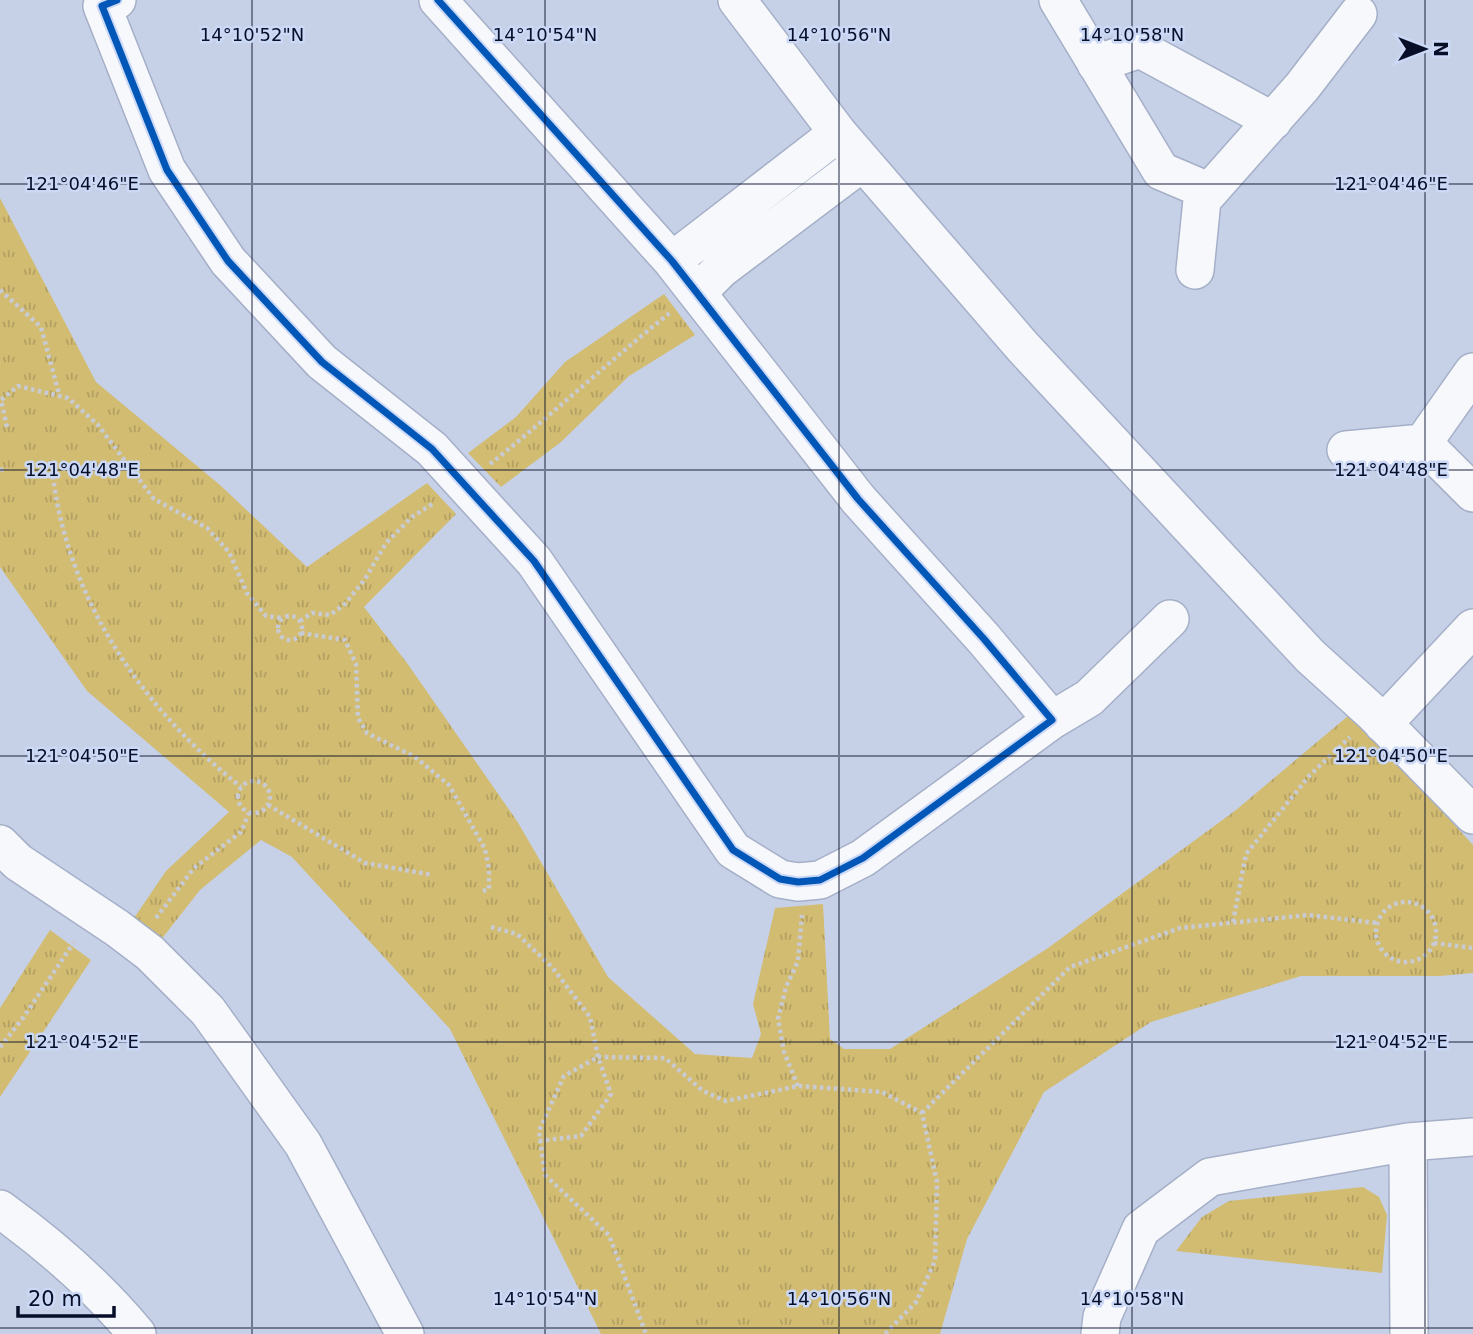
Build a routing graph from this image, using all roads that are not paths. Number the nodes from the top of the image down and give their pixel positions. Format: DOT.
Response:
graph roads {
  1 [pos="438,0"];
  2 [pos="737,0"];
  3 [pos="1058,0"];
  4 [pos="106,2"];
  5 [pos="1358,14"];
  6 [pos="1096,64"];
  7 [pos="1273,121"];
  8 [pos="838,133"];
  9 [pos="863,162"];
  10 [pos="1208,191"];
  11 [pos="672,261"];
  12 [pos="1195,270"];
  13 [pos="696,293"];
  14 [pos="1473,372"];
  15 [pos="1423,443"];
  16 [pos="1346,450"];
  17 [pos="1473,493"];
  18 [pos="1170,619"];
  19 [pos="1473,628"];
  20 [pos="1378,719"];
  21 [pos="1052,720"];
  22 [pos="1473,815"];
  23 [pos="0,844"];
  24 [pos="1473,1137"];
  25 [pos="1408,1142"];
  26 [pos="0,1209"];
  27 [pos="137,1334"];
  28 [pos="405,1334"];
  29 [pos="1100,1334"];
  30 [pos="1409,1334"];
  1 -- 11 [label="street"];
  2 -- 8 [label="street"];
  3 -- 6 [label="street"];
  4 -- 21 [label="street"];
  5 -- 7 [label="street"];
  6 -- 7 [label="street"];
  6 -- 10 [label="street"];
  7 -- 10 [label="street"];
  8 -- 9 [label="street"];
  8 -- 11 [label="street"];
  9 -- 13 [label="street"];
  9 -- 20 [label="street"];
  10 -- 12 [label="street"];
  11 -- 13 [label="street"];
  13 -- 21 [label="street"];
  14 -- 15 [label="street"];
  15 -- 16 [label="street"];
  15 -- 17 [label="street"];
  18 -- 21 [label="street"];
  19 -- 20 [label="street"];
  20 -- 22 [label="street"];
  23 -- 28 [label="street"];
  24 -- 25 [label="street"];
  25 -- 29 [label="street"];
  25 -- 30 [label="street"];
  26 -- 27 [label="street"];
}
